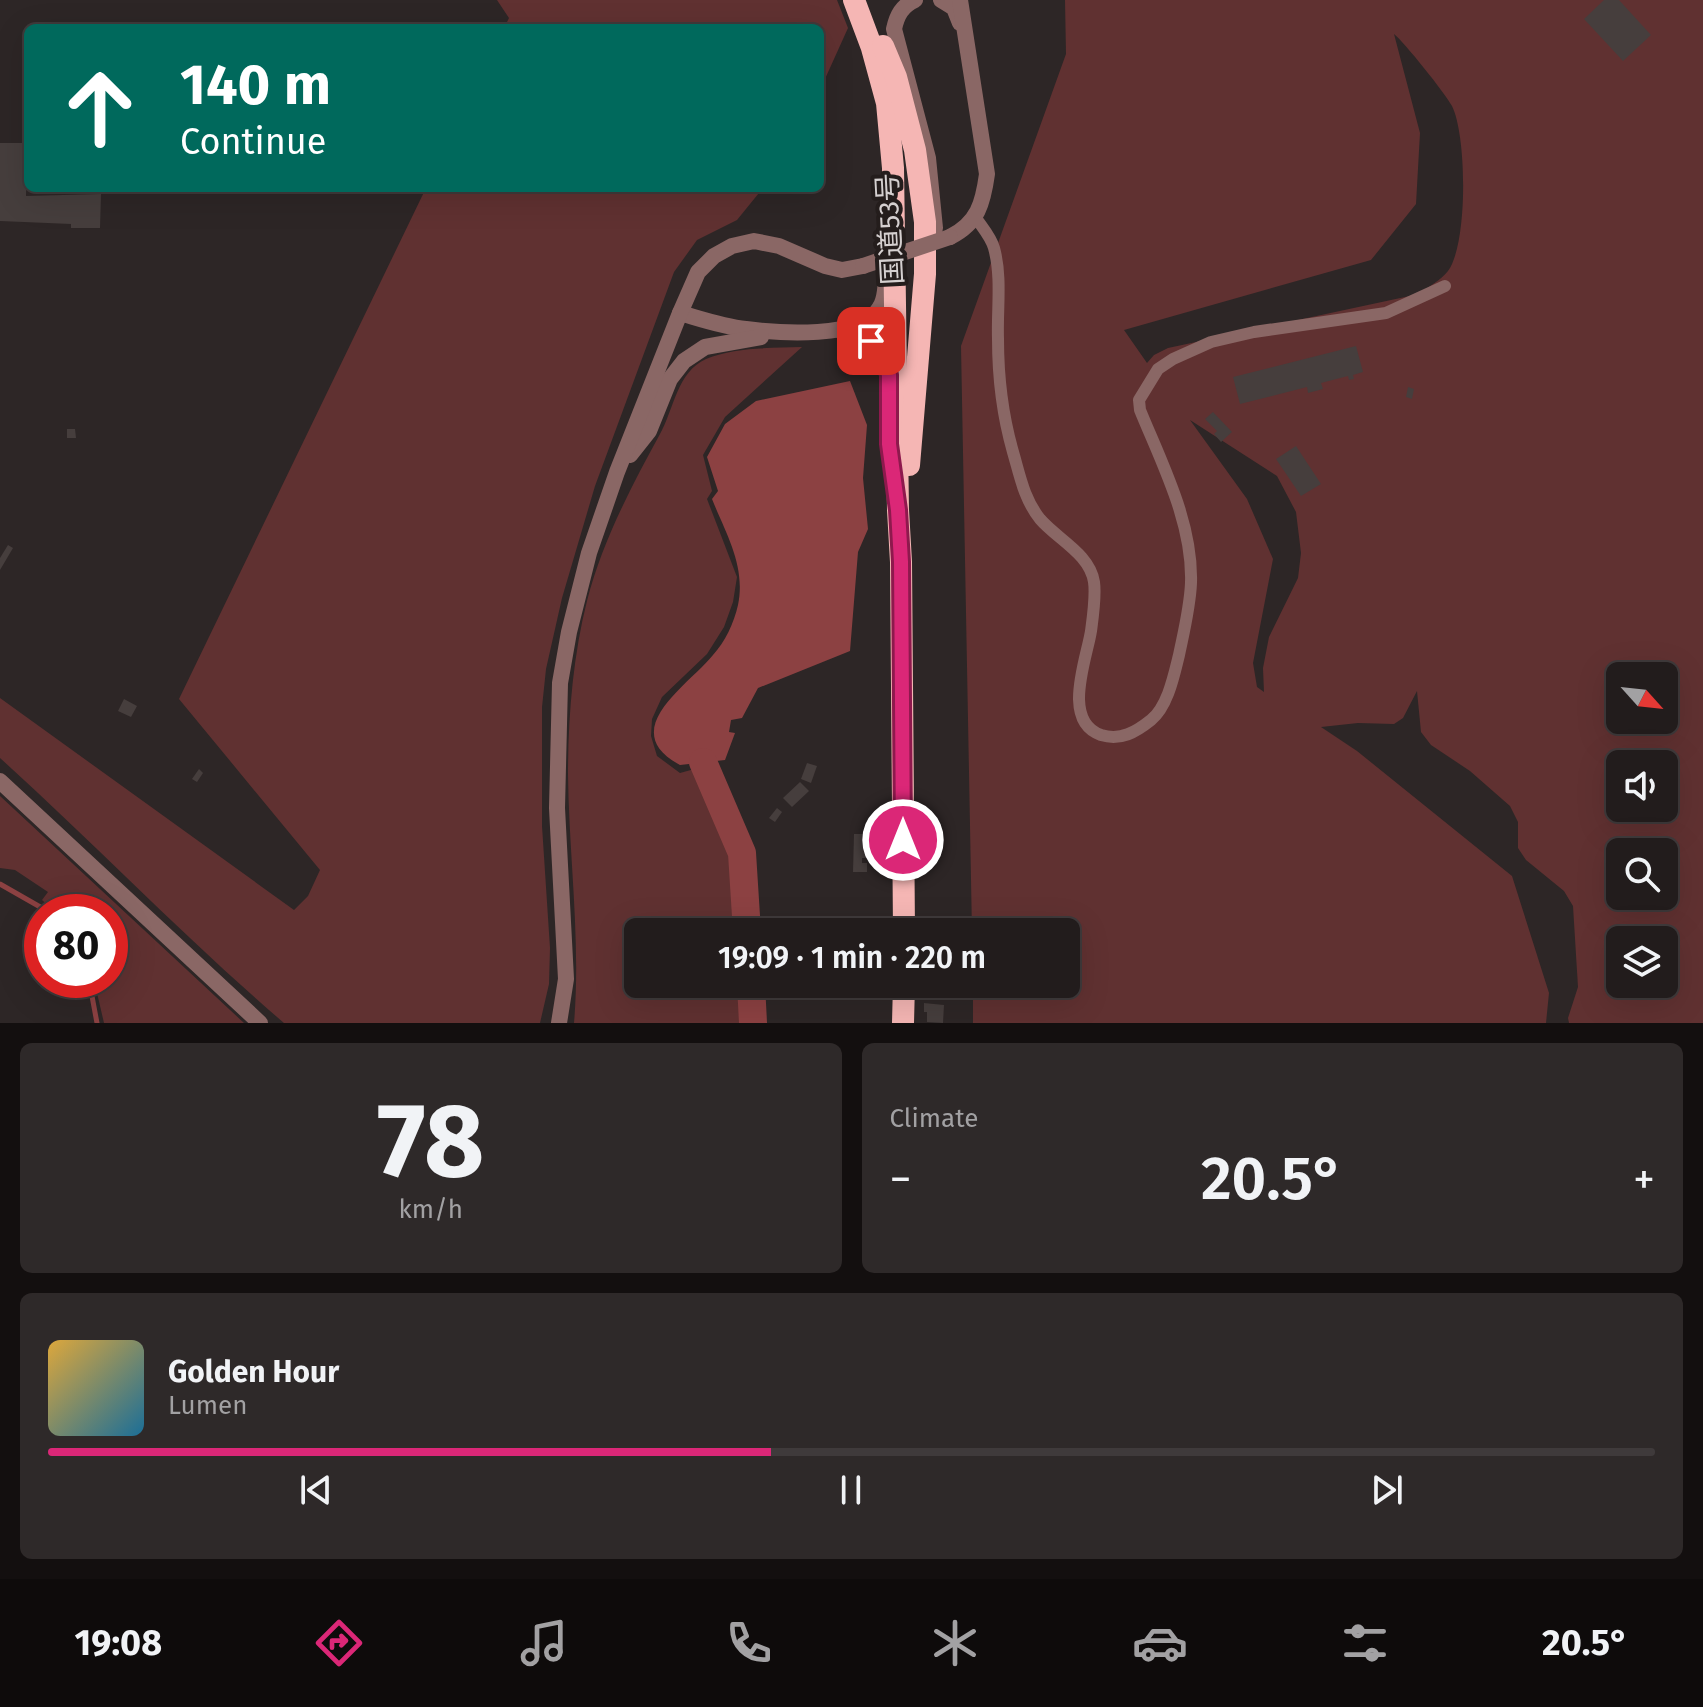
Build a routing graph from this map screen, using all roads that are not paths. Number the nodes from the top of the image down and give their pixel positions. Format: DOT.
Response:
graph roads {
  1 [pos="855,0"];
  2 [pos="915,0"];
  3 [pos="941,0"];
  4 [pos="960,0"];
  5 [pos="967,39"];
  6 [pos="887,103"];
  7 [pos="976,218"];
  8 [pos="1445,286"];
  9 [pos="680,313"];
  10 [pos="922,313"];
  11 [pos="839,330"];
  12 [pos="791,332"];
  13 [pos="617,472"];
  14 [pos="898,510"];
  15 [pos="901,562"];
  16 [pos="0,781"];
  17 [pos="904,918"];
  18 [pos="904,998"];
  19 [pos="260,1023"];
  20 [pos="559,1023"];
  21 [pos="903,1023"];
  1 -- 6 [label="highway, 国道53号"];
  1 -- 10 [label="highway, 国道53号"];
  2 -- 10 [label="street"];
  3 -- 5 [label="street"];
  4 -- 5 [label="street"];
  5 -- 7 [label="street"];
  6 -- 11 [label="street"];
  6 -- 14 [label="highway, 国道53号"];
  7 -- 8 [label="street"];
  7 -- 9 [label="street, bridge"];
  9 -- 12 [label="street"];
  9 -- 13 [label="street"];
  10 -- 15 [label="highway, 国道53号"];
  11 -- 12 [label="street"];
  11 -- 14 [label="street"];
  12 -- 13 [label="street"];
  13 -- 20 [label="street"];
  14 -- 15 [label="highway, 国道53号"];
  15 -- 17 [label="highway, 国道53号"];
  16 -- 19 [label="street"];
  18 -- 21 [label="highway"];
}
